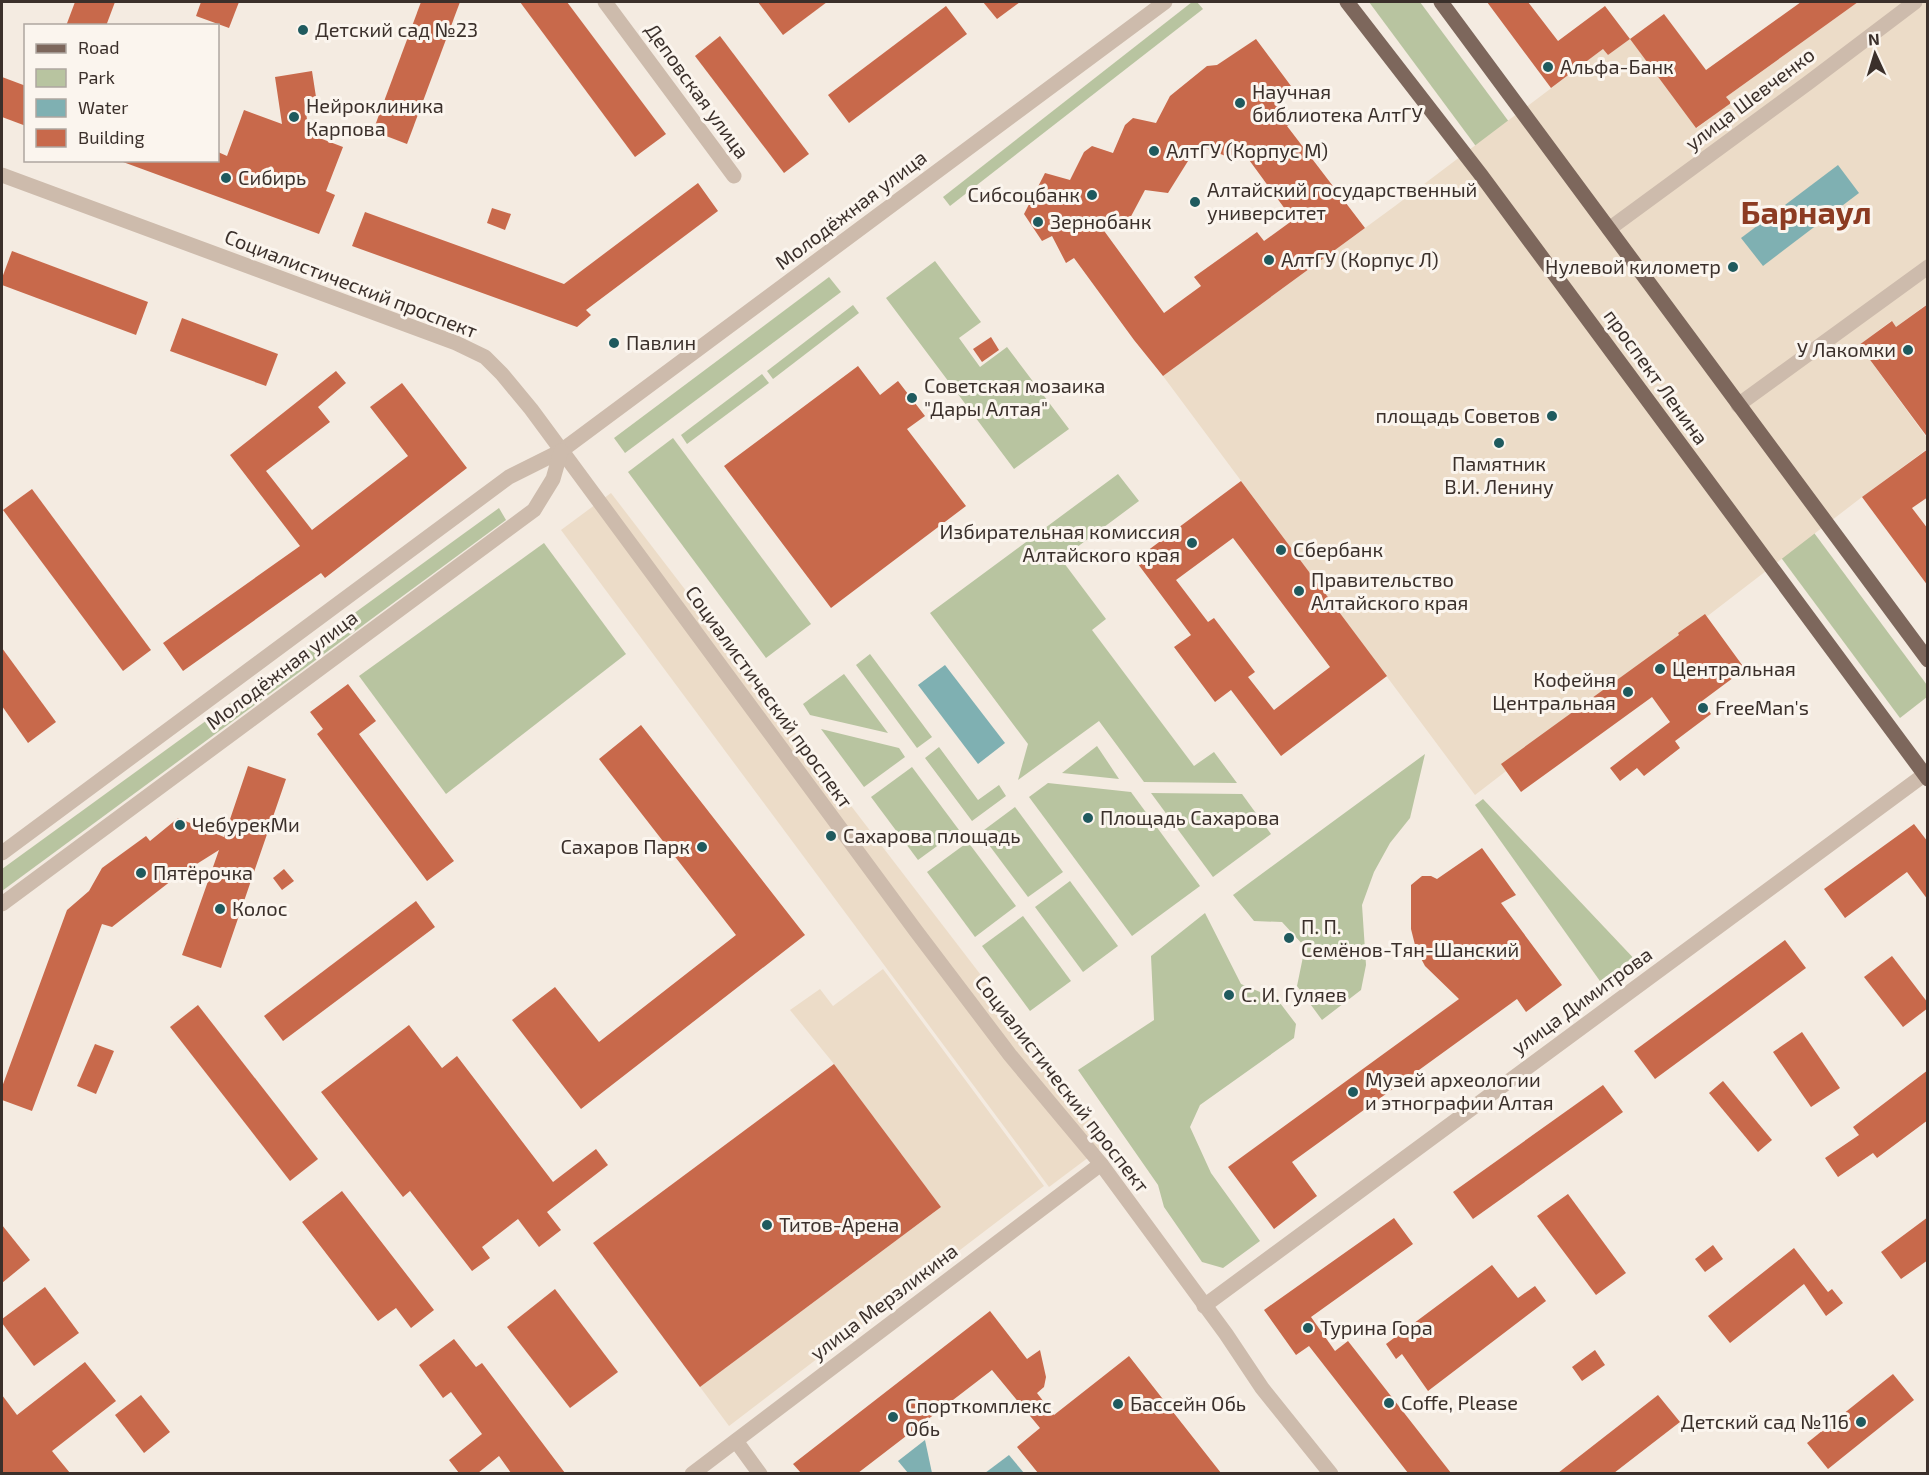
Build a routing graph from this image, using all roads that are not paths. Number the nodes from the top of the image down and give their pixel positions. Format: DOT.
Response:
graph roads {
  1 [pos="605,2"];
  2 [pos="1165,2"];
  3 [pos="1347,2"];
  4 [pos="1441,2"];
  5 [pos="1915,2"];
  6 [pos="2,175"];
  7 [pos="734,176"];
  8 [pos="1609,229"];
  9 [pos="1928,267"];
  10 [pos="1738,405"];
  11 [pos="561,451"];
  12 [pos="1928,660"];
  13 [pos="1926,776"];
  14 [pos="2,853"];
  15 [pos="2,903"];
  16 [pos="1101,1164"];
  17 [pos="1204,1306"];
  18 [pos="736,1441"];
  19 [pos="692,1473"];
  20 [pos="760,1473"];
  21 [pos="1331,1473"];
  1 -- 7 [label="street, Деповская улица"];
  2 -- 11 [label="street, Молодёжная улица"];
  3 -- 13 [label="main road, проспект Ленина"];
  4 -- 8 [label="main road"];
  5 -- 8 [label="street, улица Шевченко"];
  6 -- 11 [label="street, Социалистический проспект"];
  8 -- 10 [label="main road"];
  9 -- 10 [label="street"];
  10 -- 12 [label="main road"];
  11 -- 14 [label="street, Молодёжная улица"];
  11 -- 15 [label="street, Молодёжная улица"];
  11 -- 16 [label="street, Социалистический проспект"];
  13 -- 17 [label="street, улица Димитрова"];
  16 -- 17 [label="street, Социалистический проспект"];
  16 -- 18 [label="street, улица Мерзликина"];
  17 -- 21 [label="street, Социалистический проспект"];
  18 -- 19 [label="street, улица Мерзликина"];
  18 -- 20 [label="street"];
}
